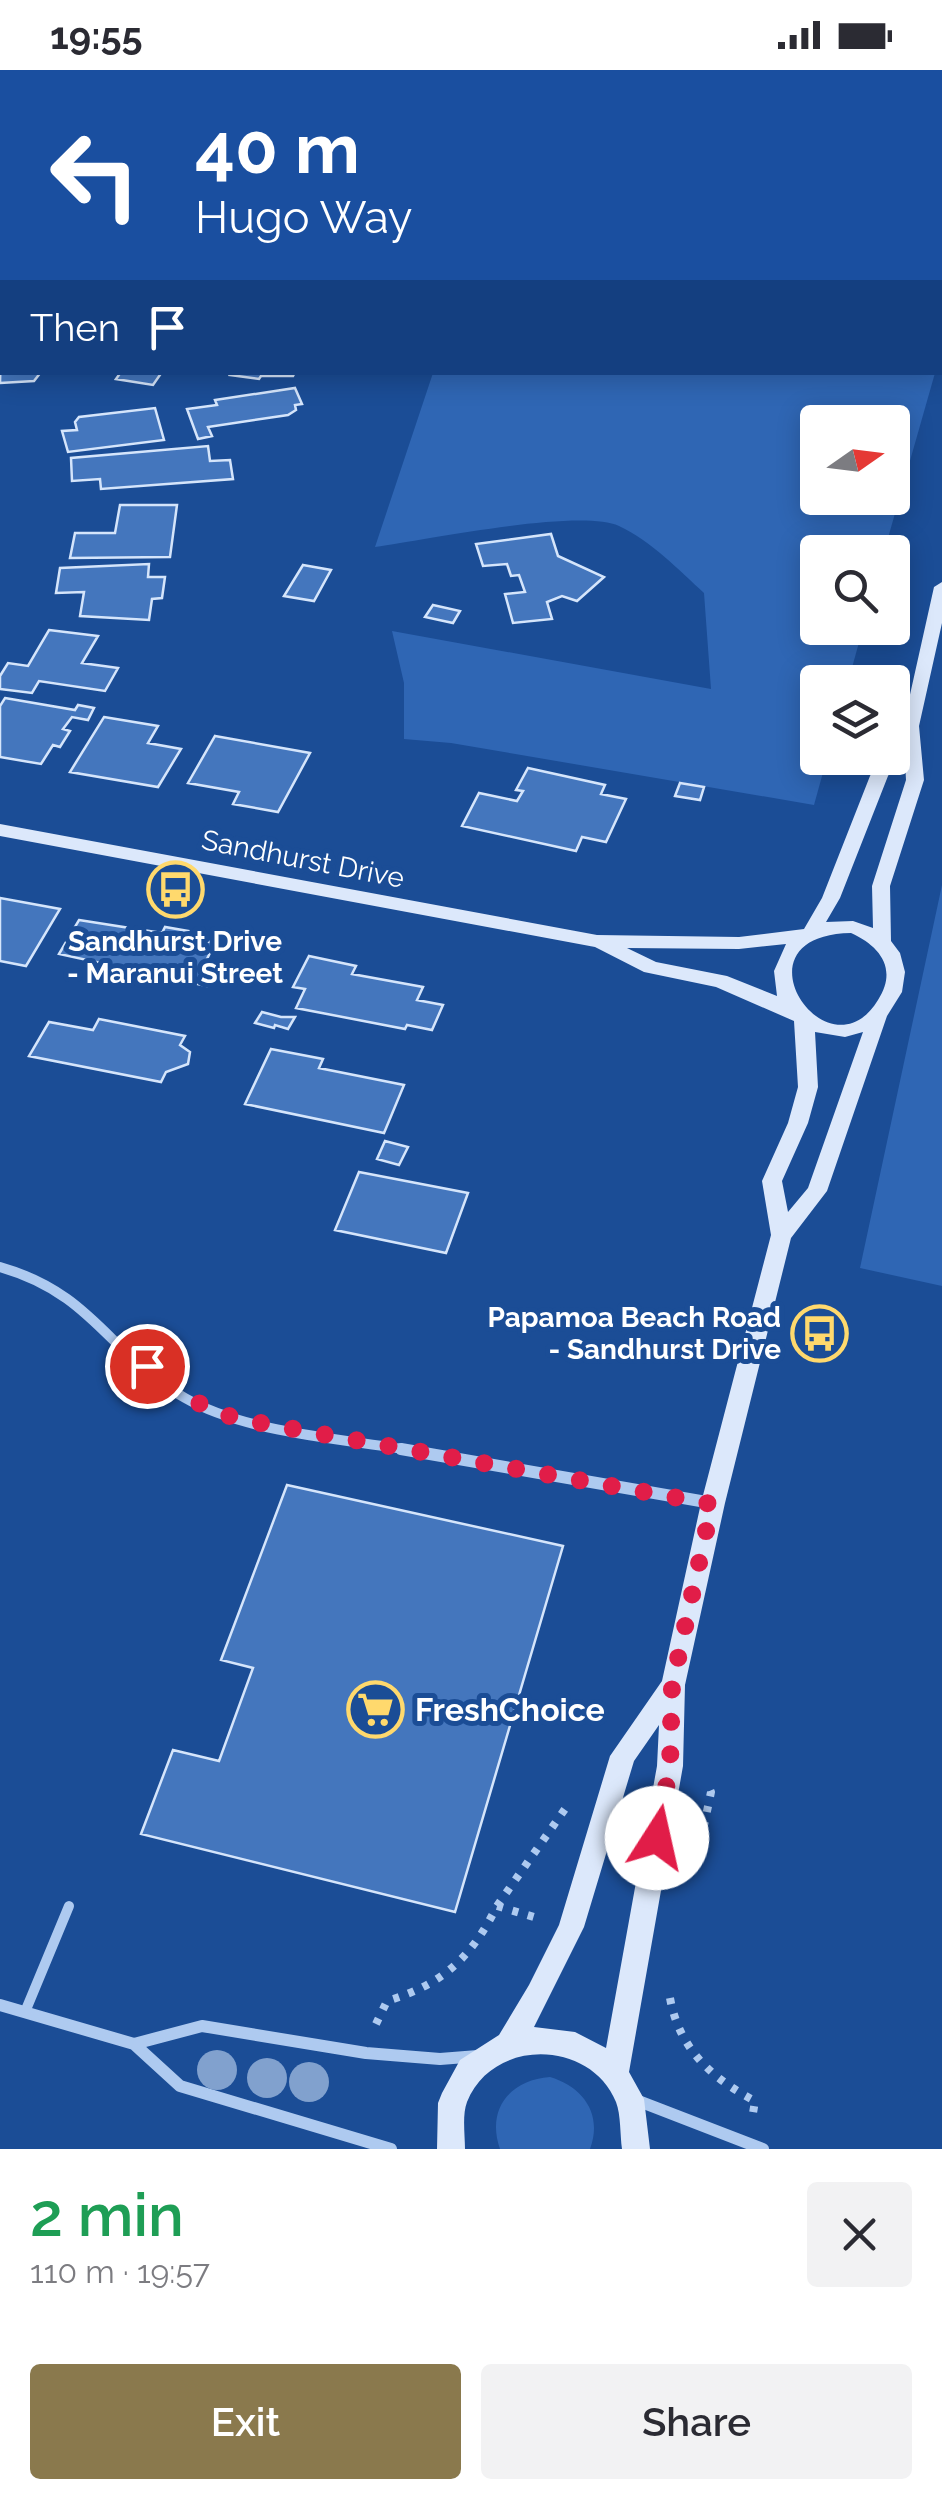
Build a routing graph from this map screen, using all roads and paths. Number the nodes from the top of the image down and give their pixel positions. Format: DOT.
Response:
graph roads {
  1 [pos="942,587"];
  2 [pos="910,726"];
  3 [pos="880,775"];
  4 [pos="0,830"];
  5 [pos="808,935"];
  6 [pos="882,939"];
  7 [pos="597,941"];
  8 [pos="800,1014"];
  9 [pos="878,1017"];
  10 [pos="782,1235"];
  11 [pos="0,1267"];
  12 [pos="712,1504"];
  13 [pos="672,1686"];
  14 [pos="710,1792"];
  15 [pos="569,1802"];
  16 [pos="693,1879"];
  17 [pos="69,1906"];
  18 [pos="497,1906"];
  19 [pos="552,1922"];
  20 [pos="670,1992"];
  21 [pos="0,2005"];
  22 [pos="25,2012"];
  23 [pos="134,2044"];
  24 [pos="497,2049"];
  25 [pos="366,2053"];
  26 [pos="615,2072"];
  27 [pos="630,2098"];
  28 [pos="752,2118"];
  29 [pos="391,2149"];
  30 [pos="451,2149"];
  31 [pos="636,2149"];
  32 [pos="763,2149"];
  1 -- 2 [label="main road"];
  2 -- 6 [label="main road"];
  3 -- 5 [label="main road"];
  4 -- 7 [label="main road, Sandhurst Drive"];
  5 -- 6 [label="main road"];
  5 -- 7 [label="main road, Sandhurst Drive"];
  5 -- 8 [label="main road"];
  6 -- 9 [label="main road"];
  7 -- 8 [label="main road, Sandhurst Drive"];
  8 -- 9 [label="main road"];
  8 -- 10 [label="main road"];
  9 -- 10 [label="main road"];
  10 -- 12 [label="main road"];
  11 -- 12 [label="street"];
  12 -- 13 [label="main road"];
  13 -- 24 [label="main road"];
  13 -- 26 [label="main road"];
  14 -- 16 [label="path"];
  15 -- 18 [label="path"];
  17 -- 22 [label="lane"];
  18 -- 19 [label="path"];
  18 -- 25 [label="path"];
  20 -- 28 [label="path"];
  21 -- 22 [label="street"];
  22 -- 23 [label="street"];
  23 -- 25 [label="street"];
  23 -- 29 [label="street"];
  24 -- 25 [label="street"];
  24 -- 26 [label="main road"];
  24 -- 30 [label="main road"];
  26 -- 27 [label="main road"];
  27 -- 31 [label="main road"];
  27 -- 32 [label="street"];
}
